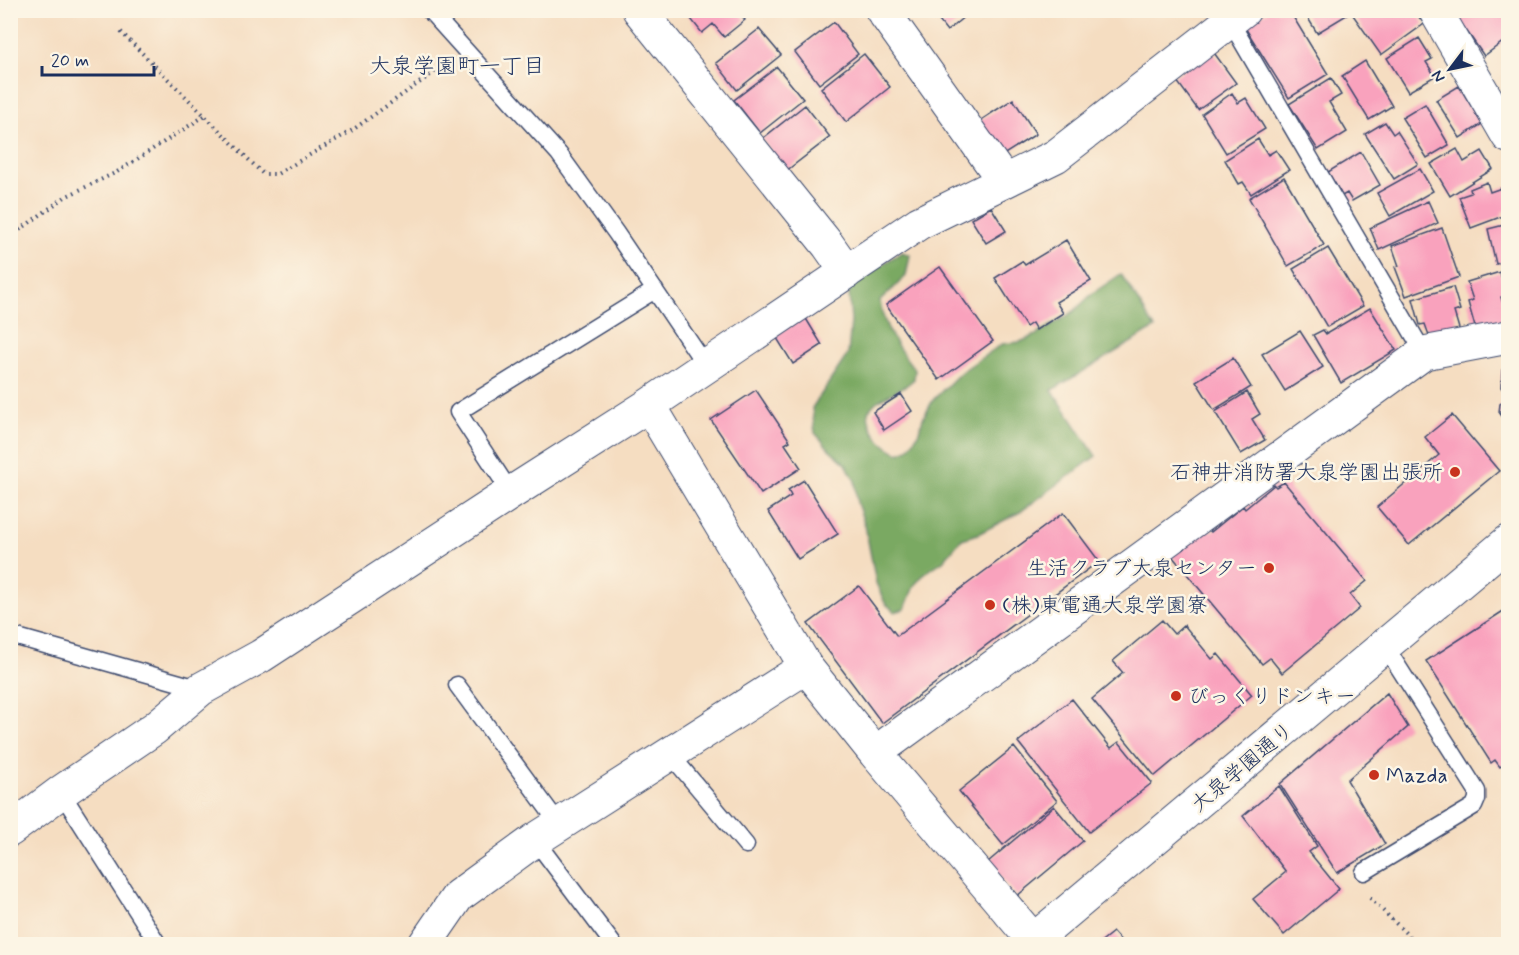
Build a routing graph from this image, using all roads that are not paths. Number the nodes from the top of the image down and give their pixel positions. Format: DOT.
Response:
graph roads {
  1 [pos="429,10"];
  2 [pos="639,10"];
  3 [pos="882,10"];
  4 [pos="1435,10"];
  5 [pos="1237,16"];
  6 [pos="1509,136"];
  7 [pos="1004,181"];
  8 [pos="847,272"];
  9 [pos="655,290"];
  10 [pos="1509,337"];
  11 [pos="1424,353"];
  12 [pos="706,366"];
  13 [pos="649,405"];
  14 [pos="511,493"];
  15 [pos="1508,546"];
  16 [pos="10,635"];
  17 [pos="1385,646"];
  18 [pos="806,666"];
  19 [pos="457,685"];
  20 [pos="201,689"];
  21 [pos="875,753"];
  22 [pos="670,754"];
  23 [pos="61,792"];
  24 [pos="14,820"];
  25 [pos="547,832"];
  26 [pos="746,845"];
  27 [pos="1365,872"];
  28 [pos="1032,943"];
  29 [pos="158,945"];
  30 [pos="425,945"];
  31 [pos="613,945"];
  1 -- 9 [label="lane"];
  2 -- 8 [label="street"];
  3 -- 7 [label="street"];
  4 -- 6 [label="street"];
  5 -- 7 [label="street"];
  5 -- 11 [label="lane"];
  7 -- 8 [label="street"];
  8 -- 12 [label="street"];
  9 -- 12 [label="lane"];
  9 -- 14 [label="lane"];
  10 -- 11 [label="street"];
  11 -- 21 [label="street"];
  12 -- 13 [label="street"];
  13 -- 14 [label="street"];
  13 -- 18 [label="street"];
  14 -- 20 [label="street"];
  15 -- 17 [label="street, 大泉学園通り"];
  16 -- 20 [label="lane"];
  17 -- 27 [label="lane"];
  17 -- 28 [label="street, 大泉学園通り"];
  18 -- 21 [label="street"];
  18 -- 22 [label="street"];
  19 -- 25 [label="lane"];
  20 -- 23 [label="street"];
  21 -- 28 [label="street"];
  22 -- 25 [label="street"];
  22 -- 26 [label="lane"];
  23 -- 24 [label="street"];
  23 -- 29 [label="lane"];
  25 -- 30 [label="street"];
  25 -- 31 [label="lane"];
}
